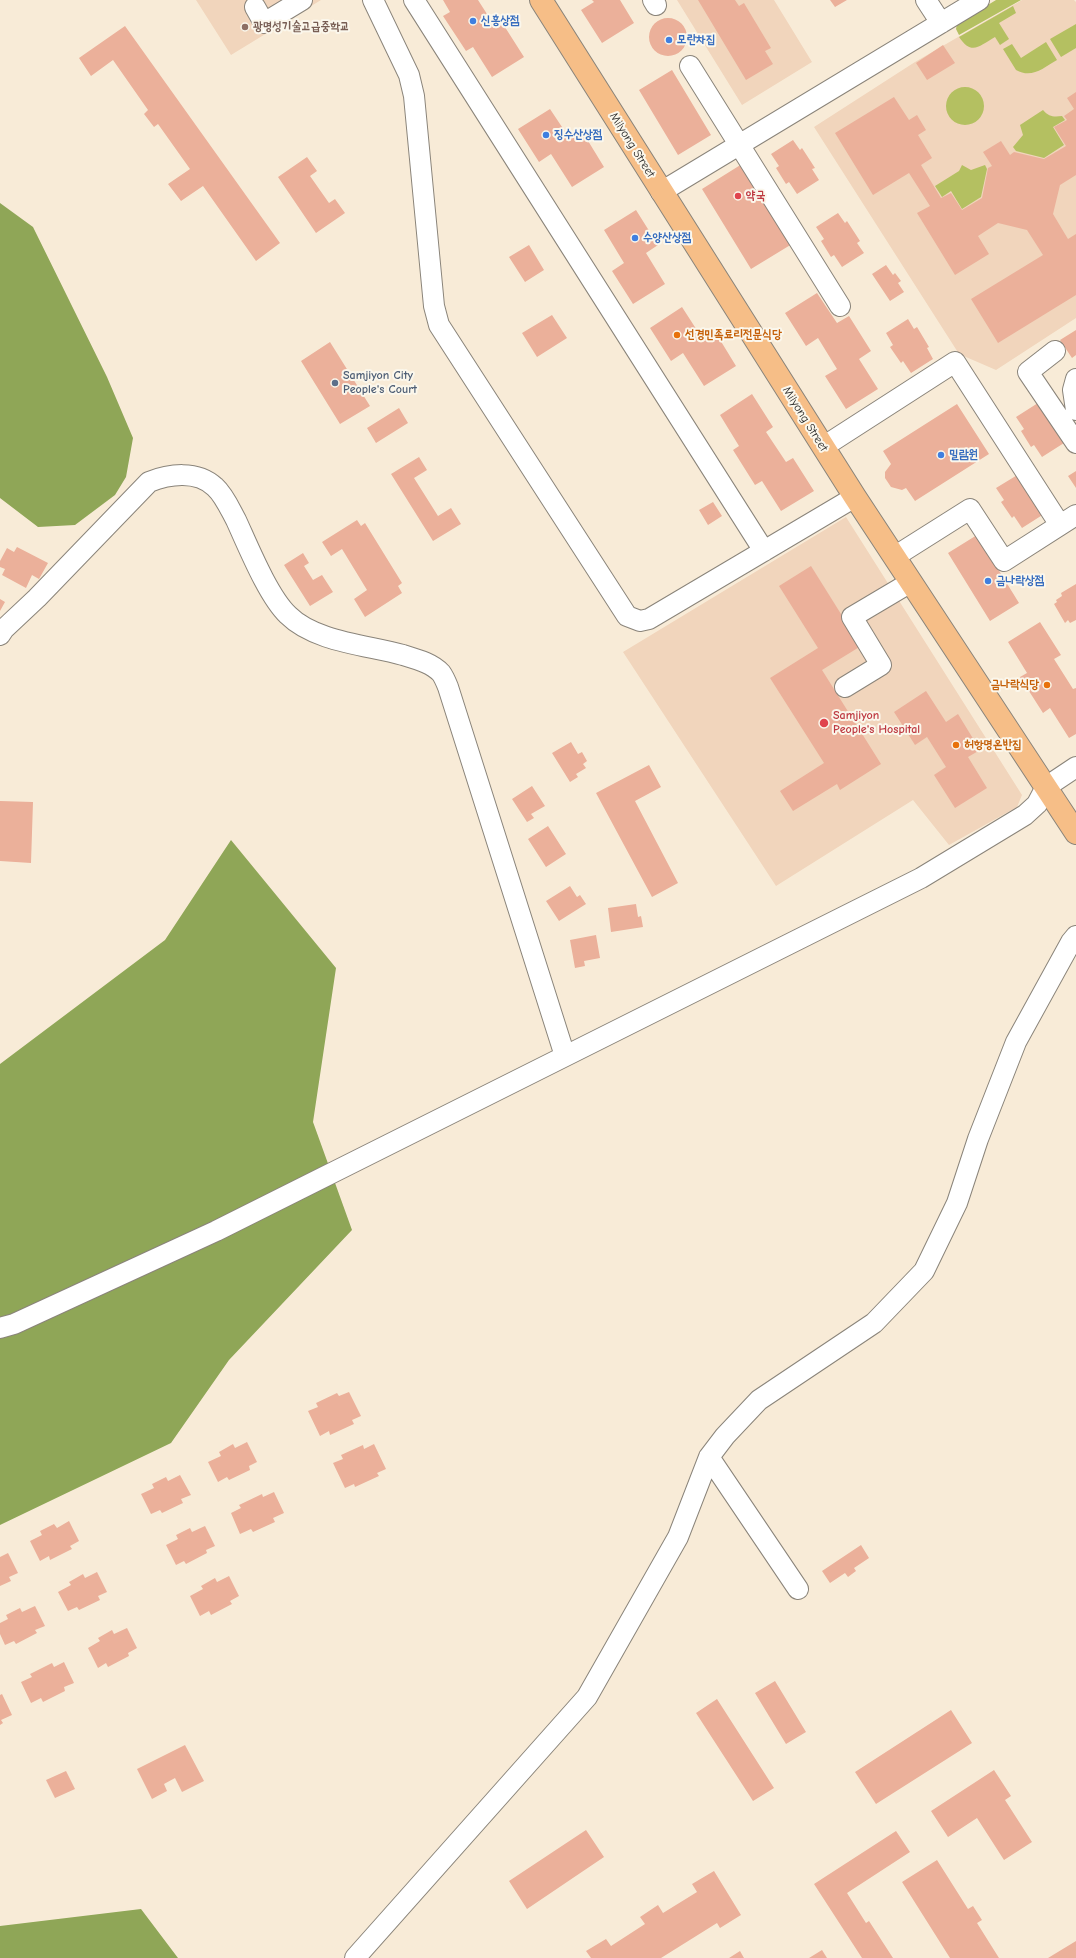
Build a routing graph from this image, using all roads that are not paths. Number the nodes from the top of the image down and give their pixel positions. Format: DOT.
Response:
graph roads {
  1 [pos="302,0"];
  2 [pos="373,0"];
  3 [pos="414,0"];
  4 [pos="541,0"];
  5 [pos="926,0"];
  6 [pos="979,0"];
  7 [pos="255,8"];
  8 [pos="941,23"];
  9 [pos="690,66"];
  10 [pos="738,145"];
  11 [pos="662,192"];
  12 [pos="840,306"];
  13 [pos="1055,352"];
  14 [pos="1076,379"];
  15 [pos="1076,410"];
  16 [pos="1074,435"];
  17 [pos="823,447"];
  18 [pos="855,497"];
  19 [pos="1068,520"];
  20 [pos="764,550"];
  21 [pos="894,557"];
  22 [pos="911,582"];
  23 [pos="0,635"];
  24 [pos="845,687"];
  25 [pos="1076,767"];
  26 [pos="1046,787"];
  27 [pos="1076,833"];
  28 [pos="1076,936"];
  29 [pos="566,1056"];
  30 [pos="0,1328"];
  31 [pos="709,1457"];
  32 [pos="798,1589"];
  33 [pos="355,1958"];
  1 -- 7 [label="street"];
  2 -- 20 [label="street"];
  3 -- 20 [label="street"];
  4 -- 11 [label="main road, Milyong Street"];
  5 -- 8 [label="street"];
  6 -- 8 [label="street"];
  8 -- 10 [label="street"];
  9 -- 10 [label="street"];
  10 -- 11 [label="street"];
  10 -- 12 [label="street"];
  11 -- 17 [label="main road, Milyong Street"];
  13 -- 16 [label="street"];
  14 -- 15 [label="street"];
  17 -- 18 [label="main road, Milyong Street"];
  17 -- 19 [label="street"];
  18 -- 20 [label="street"];
  18 -- 21 [label="main road, Milyong Street"];
  19 -- 21 [label="street"];
  21 -- 22 [label="main road, Milyong Street"];
  22 -- 24 [label="street"];
  22 -- 26 [label="main road, Milyong Street"];
  23 -- 29 [label="street"];
  25 -- 26 [label="street"];
  26 -- 27 [label="main road, Milyong Street"];
  26 -- 29 [label="street"];
  28 -- 31 [label="street"];
  29 -- 30 [label="street"];
  31 -- 32 [label="street"];
  31 -- 33 [label="street"];
}
